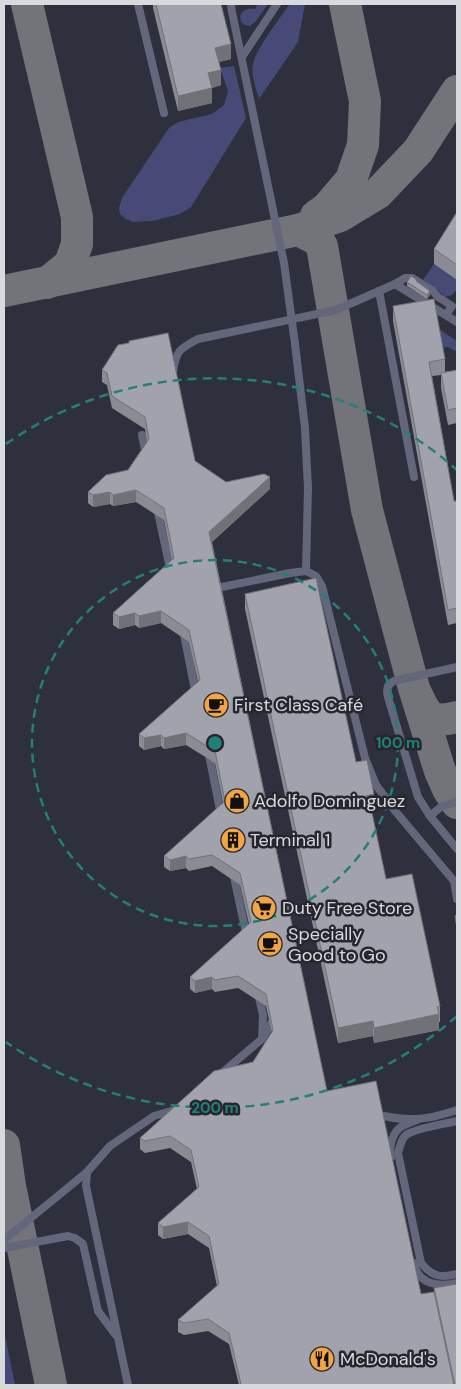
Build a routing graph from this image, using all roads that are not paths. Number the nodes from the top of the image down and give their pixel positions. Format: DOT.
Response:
graph roads {
  1 [pos="138,4"];
  2 [pos="231,4"];
  3 [pos="277,4"];
  4 [pos="242,57"];
  5 [pos="164,113"];
  6 [pos="395,284"];
  7 [pos="379,291"];
  8 [pos="446,315"];
  9 [pos="292,319"];
  10 [pos="457,322"];
  11 [pos="172,376"];
  12 [pos="142,435"];
  13 [pos="148,464"];
  14 [pos="414,477"];
  15 [pos="156,503"];
  16 [pos="306,571"];
  17 [pos="215,579"];
  18 [pos="172,580"];
  19 [pos="217,588"];
  20 [pos="219,597"];
  21 [pos="180,619"];
  22 [pos="457,667"];
  23 [pos="198,706"];
  24 [pos="206,744"];
  25 [pos="457,802"];
  26 [pos="430,816"];
  27 [pos="223,822"];
  28 [pos="457,849"];
  29 [pos="231,860"];
  30 [pos="455,884"];
  31 [pos="457,899"];
  32 [pos="249,948"];
  33 [pos="257,986"];
  34 [pos="277,1014"];
  35 [pos="262,1039"];
  36 [pos="218,1076"];
  37 [pos="457,1110"];
  38 [pos="384,1116"];
  39 [pos="184,1117"];
  40 [pos="417,1120"];
  41 [pos="457,1121"];
  42 [pos="87,1172"];
  43 [pos="4,1240"];
  44 [pos="4,1248"];
  45 [pos="457,1274"];
  46 [pos="457,1283"];
  47 [pos="118,1338"];
  48 [pos="128,1385"];
  1 -- 5 [label="lane"];
  2 -- 4 [label="lane"];
  3 -- 4 [label="lane"];
  4 -- 9 [label="lane"];
  6 -- 7 [label="lane"];
  6 -- 8 [label="lane"];
  6 -- 8 [label="lane"];
  7 -- 9 [label="lane"];
  7 -- 14 [label="lane"];
  8 -- 10 [label="lane"];
  9 -- 11 [label="lane"];
  9 -- 16 [label="lane"];
  12 -- 13 [label="lane"];
  15 -- 18 [label="lane"];
  16 -- 19 [label="lane"];
  16 -- 30 [label="lane"];
  17 -- 19 [label="lane"];
  19 -- 20 [label="lane"];
  21 -- 23 [label="lane"];
  22 -- 26 [label="lane"];
  24 -- 27 [label="lane"];
  25 -- 26 [label="lane"];
  26 -- 28 [label="lane"];
  29 -- 32 [label="lane"];
  30 -- 31 [label="lane"];
  33 -- 35 [label="lane"];
  34 -- 35 [label="lane"];
  35 -- 36 [label="lane"];
  37 -- 40 [label="lane"];
  38 -- 40 [label="lane"];
  39 -- 42 [label="lane"];
  40 -- 46 [label="lane"];
  41 -- 45 [label="lane"];
  42 -- 43 [label="lane"];
  42 -- 47 [label="lane"];
  44 -- 47 [label="lane"];
  47 -- 48 [label="lane"];
}
